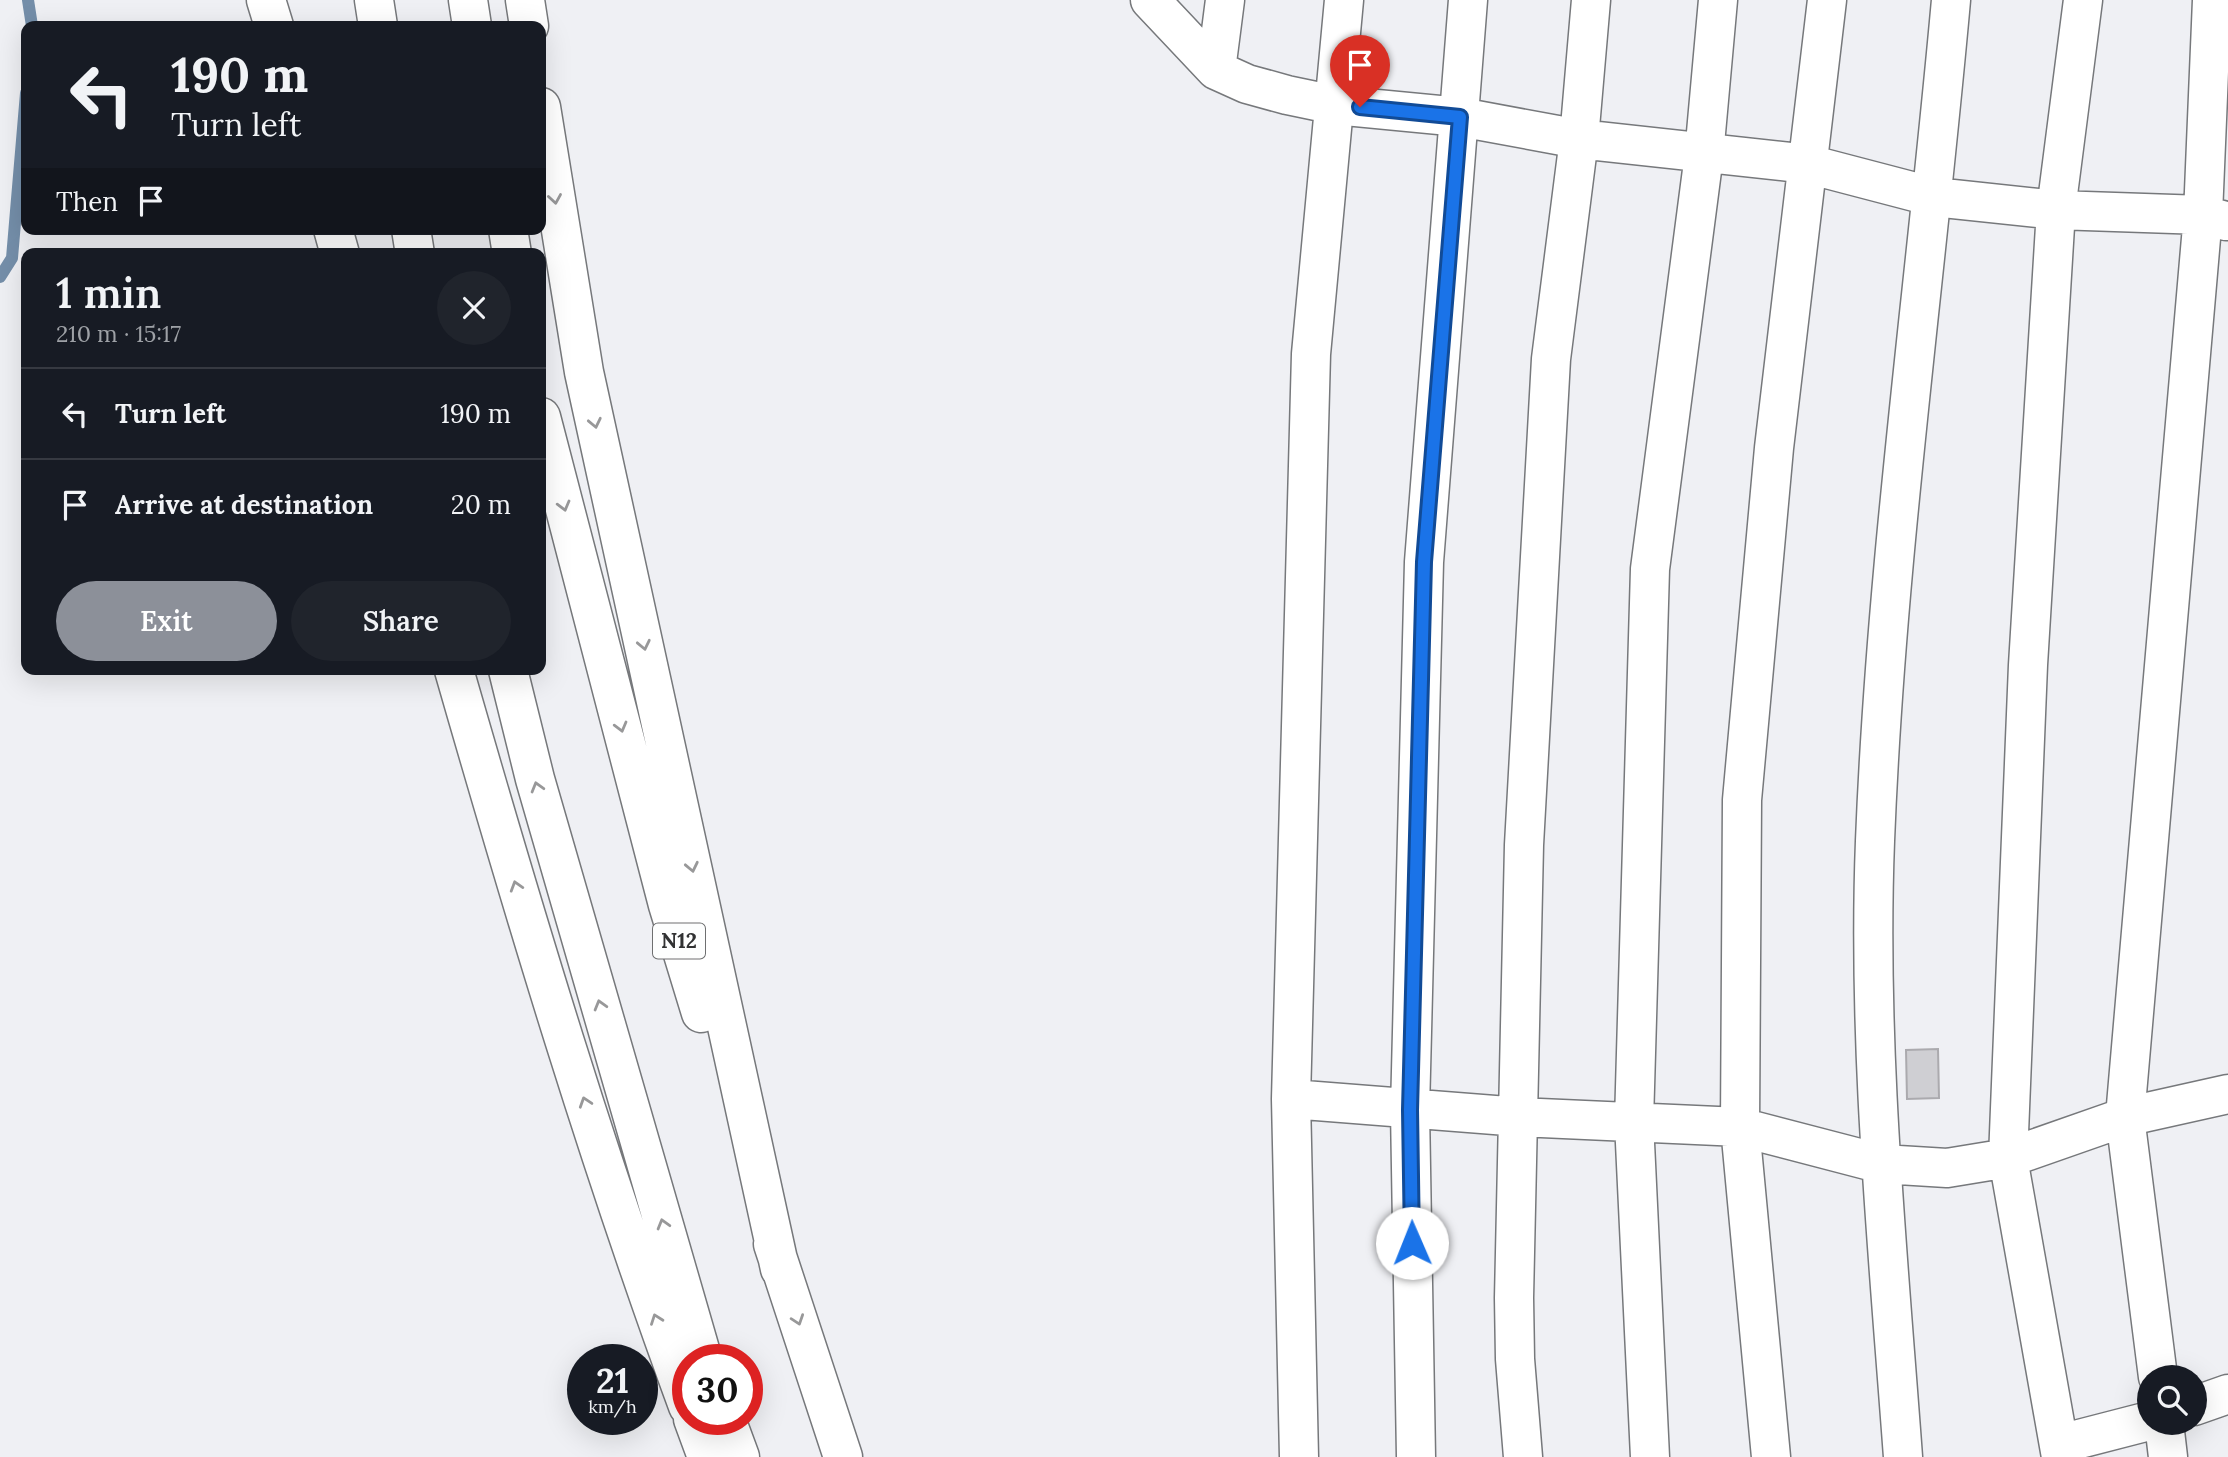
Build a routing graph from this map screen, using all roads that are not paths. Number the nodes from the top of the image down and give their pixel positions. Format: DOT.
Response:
graph roads {
  1 [pos="266,0"];
  2 [pos="374,0"];
  3 [pos="468,0"];
  4 [pos="525,0"];
  5 [pos="1150,0"];
  6 [pos="1225,0"];
  7 [pos="1344,0"];
  8 [pos="1468,0"];
  9 [pos="1591,0"];
  10 [pos="1717,0"];
  11 [pos="1827,0"];
  12 [pos="1951,0"];
  13 [pos="2083,0"];
  14 [pos="2212,0"];
  15 [pos="272,21"];
  16 [pos="377,21"];
  17 [pos="471,21"];
  18 [pos="528,21"];
  19 [pos="1216,70"];
  20 [pos="1335,104"];
  21 [pos="1460,117"];
  22 [pos="546,138"];
  23 [pos="1579,139"];
  24 [pos="1704,155"];
  25 [pos="1808,164"];
  26 [pos="1934,197"];
  27 [pos="2056,210"];
  28 [pos="2215,218"];
  29 [pos="546,436"];
  30 [pos="455,675"];
  31 [pos="509,675"];
  32 [pos="2228,1094"];
  33 [pos="1290,1099"];
  34 [pos="1410,1110"];
  35 [pos="1520,1117"];
  36 [pos="2125,1117"];
  37 [pos="1634,1122"];
  38 [pos="1740,1127"];
  39 [pos="2008,1158"];
  40 [pos="1882,1164"];
  41 [pos="780,1269"];
  42 [pos="699,1344"];
  43 [pos="672,1363"];
  44 [pos="2156,1365"];
  45 [pos="2228,1394"];
  46 [pos="2207,1401"];
  47 [pos="2137,1425"];
  48 [pos="699,1435"];
  49 [pos="732,1435"];
  50 [pos="2165,1435"];
  51 [pos="2061,1450"];
  52 [pos="707,1457"];
  53 [pos="740,1457"];
  54 [pos="843,1457"];
  55 [pos="1299,1457"];
  56 [pos="1416,1457"];
  57 [pos="1523,1457"];
  58 [pos="1650,1457"];
  59 [pos="1771,1457"];
  60 [pos="1903,1457"];
  61 [pos="2168,1457"];
  1 -- 15 [label="main road"];
  2 -- 16 [label="main road"];
  3 -- 17 [label="main road"];
  4 -- 18 [label="main road"];
  5 -- 19 [label="main road"];
  6 -- 19 [label="main road"];
  7 -- 20 [label="main road"];
  8 -- 21 [label="main road"];
  9 -- 23 [label="main road"];
  10 -- 24 [label="main road"];
  11 -- 25 [label="main road"];
  12 -- 26 [label="main road"];
  13 -- 27 [label="main road"];
  14 -- 28 [label="main road"];
  19 -- 20 [label="main road"];
  20 -- 21 [label="main road"];
  20 -- 33 [label="main road"];
  21 -- 23 [label="main road"];
  21 -- 34 [label="main road"];
  22 -- 41 [label="main road, one-way"];
  23 -- 24 [label="main road"];
  23 -- 35 [label="main road"];
  24 -- 25 [label="main road"];
  24 -- 37 [label="main road"];
  25 -- 26 [label="main road"];
  25 -- 38 [label="main road"];
  26 -- 27 [label="main road"];
  26 -- 40 [label="main road"];
  27 -- 28 [label="main road"];
  27 -- 39 [label="main road"];
  28 -- 36 [label="main road"];
  29 -- 41 [label="main road, N12, one-way"];
  43 -- 30 [label="main road, one-way"];
  42 -- 31 [label="main road, one-way"];
  32 -- 36 [label="main road"];
  33 -- 34 [label="main road"];
  33 -- 55 [label="main road"];
  34 -- 35 [label="main road"];
  34 -- 56 [label="main road"];
  35 -- 37 [label="main road"];
  35 -- 57 [label="main road"];
  36 -- 39 [label="main road"];
  36 -- 44 [label="main road"];
  37 -- 38 [label="main road"];
  37 -- 58 [label="main road"];
  38 -- 40 [label="main road"];
  38 -- 59 [label="main road"];
  39 -- 40 [label="main road"];
  39 -- 51 [label="main road"];
  40 -- 60 [label="main road"];
  41 -- 54 [label="main road, N12, one-way"];
  45 -- 46 [label="main road"];
  47 -- 51 [label="main road"];
  48 -- 52 [label="main road"];
  49 -- 53 [label="main road"];
  50 -- 61 [label="main road"];
}
